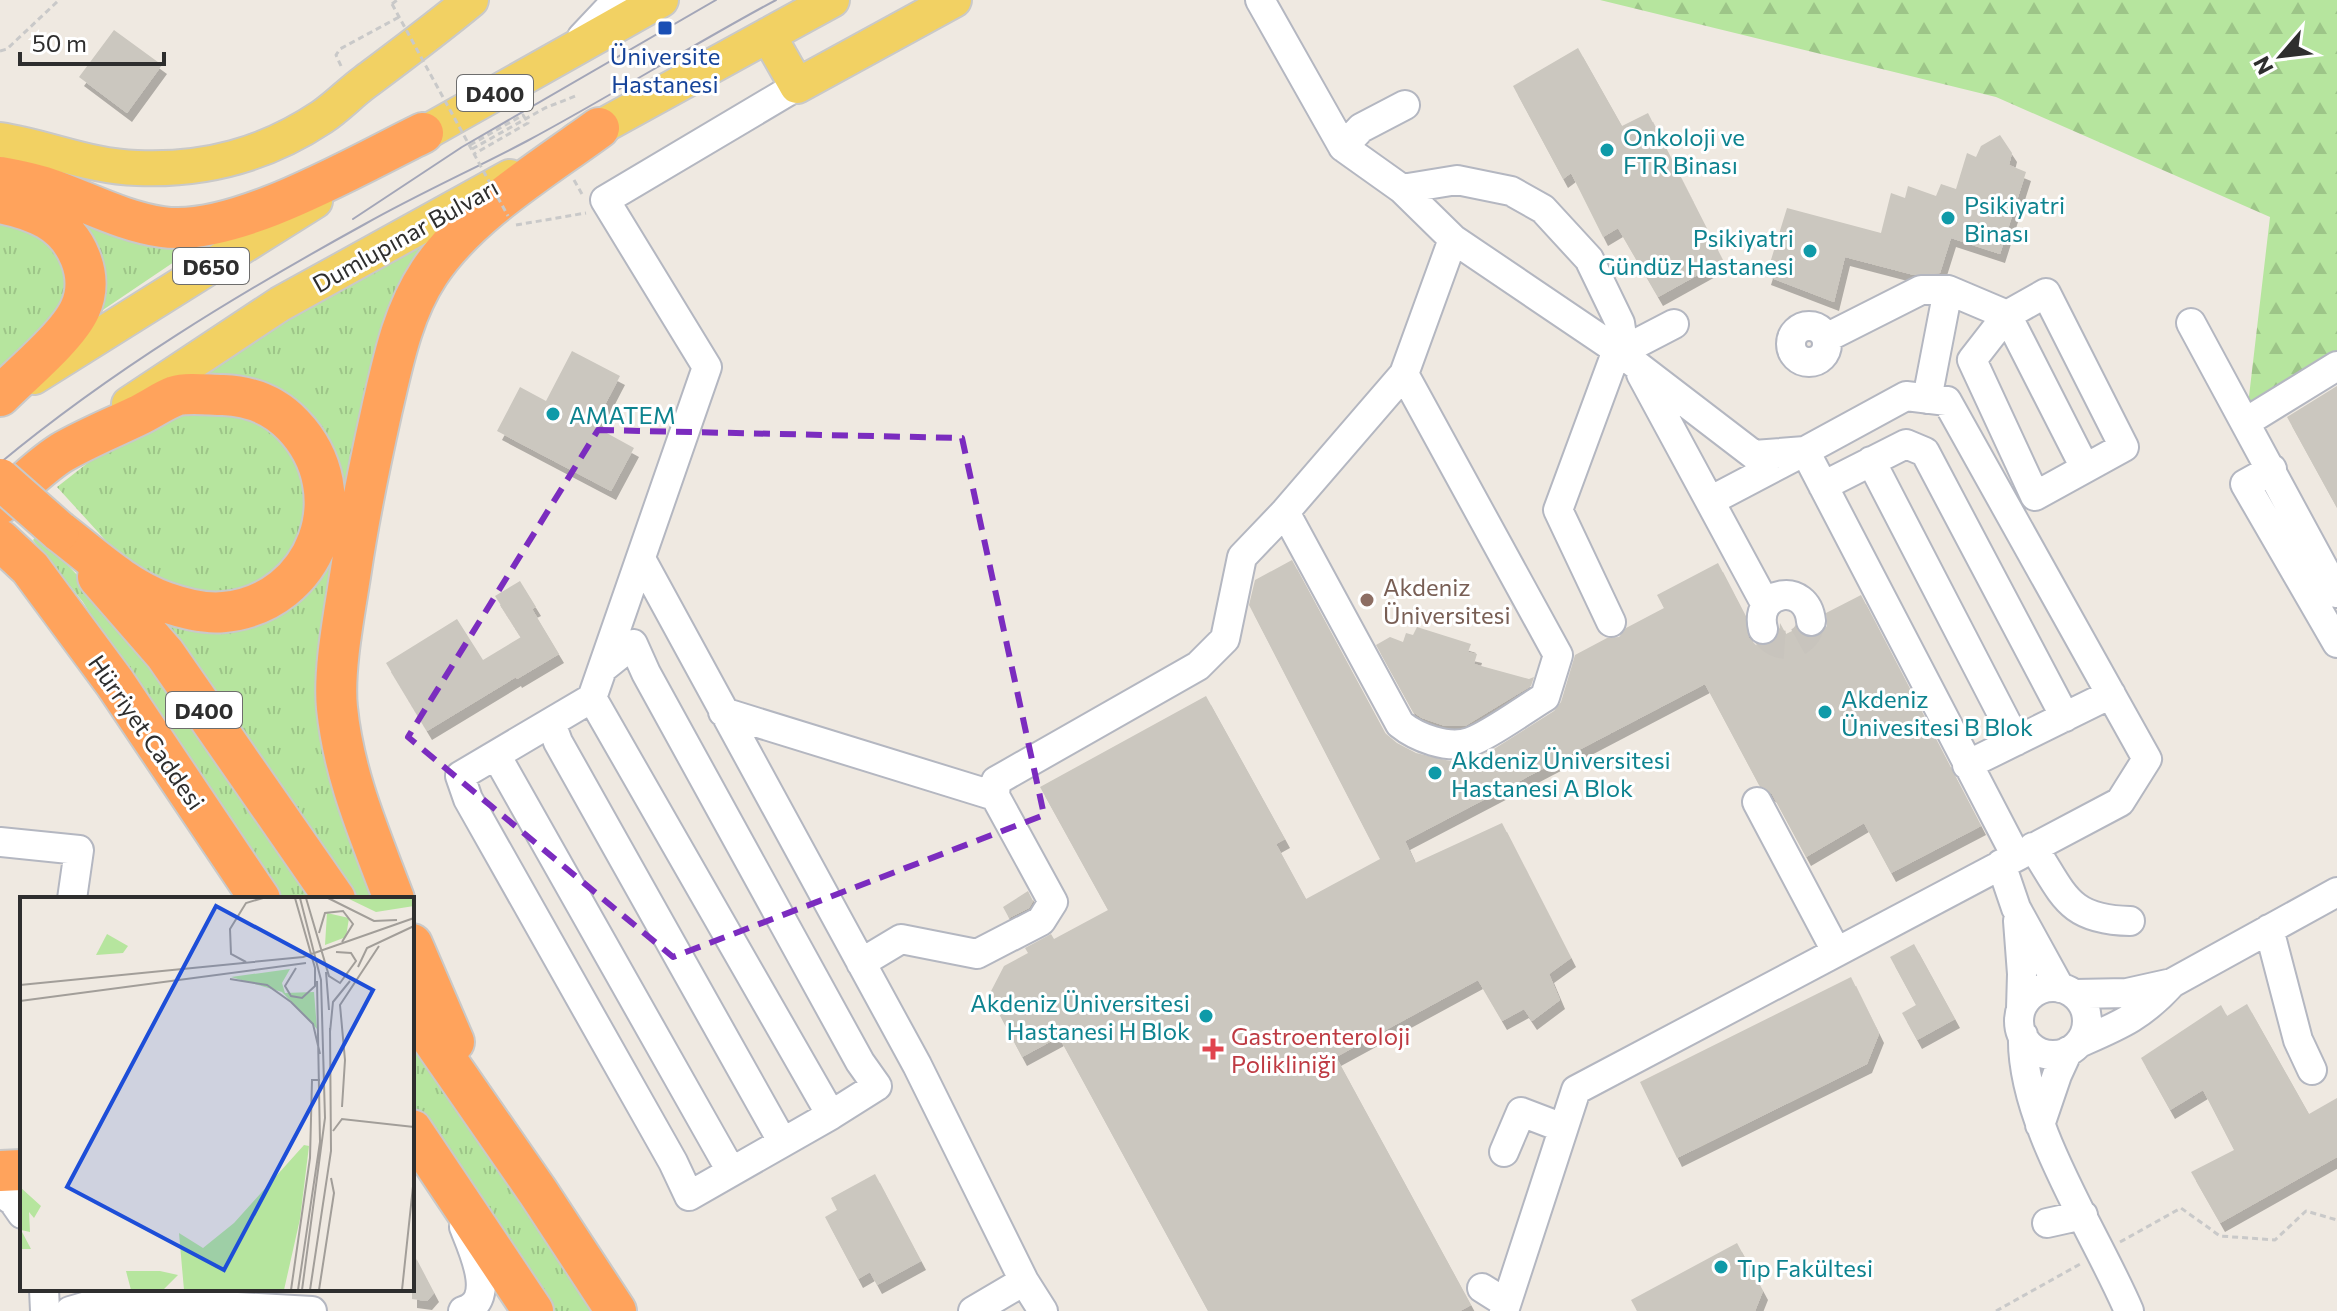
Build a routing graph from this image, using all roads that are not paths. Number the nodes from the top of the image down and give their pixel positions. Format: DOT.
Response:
graph roads {
  1 [pos="471,0"];
  2 [pos="617,0"];
  3 [pos="661,0"];
  4 [pos="832,0"];
  5 [pos="954,0"];
  6 [pos="1260,0"];
  7 [pos="768,35"];
  8 [pos="568,53"];
  9 [pos="797,86"];
  10 [pos="1405,105"];
  11 [pos="589,111"];
  12 [pos="423,133"];
  13 [pos="0,140"];
  14 [pos="1343,147"];
  15 [pos="0,177"];
  16 [pos="1402,189"];
  17 [pos="0,203"];
  18 [pos="1453,239"];
  19 [pos="1948,290"];
  20 [pos="2007,315"];
  21 [pos="2191,323"];
  22 [pos="1674,324"];
  23 [pos="1826,338"];
  24 [pos="1625,355"];
  25 [pos="2337,366"];
  26 [pos="1404,374"];
  27 [pos="0,397"];
  28 [pos="1927,399"];
  29 [pos="2246,422"];
  30 [pos="1805,451"];
  31 [pos="60,454"];
  32 [pos="1871,461"];
  33 [pos="2085,468"];
  34 [pos="2272,469"];
  35 [pos="0,479"];
  36 [pos="1823,486"];
  37 [pos="1710,501"];
  38 [pos="0,504"];
  39 [pos="1285,512"];
  40 [pos="59,531"];
  41 [pos="0,540"];
  42 [pos="1736,550"];
  43 [pos="641,559"];
  44 [pos="2337,593"];
  45 [pos="1611,622"];
  46 [pos="2337,643"];
  47 [pos="603,668"];
  48 [pos="2111,694"];
  49 [pos="592,698"];
  50 [pos="723,712"];
  51 [pos="2065,717"];
  52 [pos="551,723"];
  53 [pos="2016,741"];
  54 [pos="496,755"];
  55 [pos="1967,765"];
  56 [pos="184,784"];
  57 [pos="995,796"];
  58 [pos="1757,802"];
  59 [pos="0,842"];
  60 [pos="2017,856"];
  61 [pos="2337,892"];
  62 [pos="72,897"];
  63 [pos="245,897"];
  64 [pos="259,897"];
  65 [pos="334,897"];
  66 [pos="393,897"];
  67 [pos="2016,908"];
  68 [pos="2130,921"];
  69 [pos="2269,929"];
  70 [pos="414,949"];
  71 [pos="1836,951"];
  72 [pos="861,963"];
  73 [pos="2172,983"];
  74 [pos="2067,991"];
  75 [pos="414,1013"];
  76 [pos="2022,1022"];
  77 [pos="2074,1047"];
  78 [pos="917,1065"];
  79 [pos="2312,1070"];
  80 [pos="877,1086"];
  81 [pos="831,1115"];
  82 [pos="2040,1126"];
  83 [pos="1563,1128"];
  84 [pos="414,1133"];
  85 [pos="782,1141"];
  86 [pos="414,1148"];
  87 [pos="1504,1152"];
  88 [pos="20,1170"];
  89 [pos="0,1171"];
  90 [pos="731,1171"];
  91 [pos="444,1178"];
  92 [pos="0,1192"];
  93 [pos="538,1192"];
  94 [pos="20,1211"];
  95 [pos="2083,1215"];
  96 [pos="2047,1223"];
  97 [pos="1482,1288"];
  98 [pos="44,1291"];
  99 [pos="82,1291"];
  100 [pos="1014,1295"];
  101 [pos="108,1300"];
  102 [pos="1505,1307"];
  103 [pos="45,1311"];
  104 [pos="70,1311"];
  105 [pos="312,1311"];
  106 [pos="463,1311"];
  107 [pos="533,1311"];
  108 [pos="616,1311"];
  109 [pos="973,1311"];
  110 [pos="1043,1311"];
  111 [pos="2129,1311"];
  1 -- 13 [label="main road"];
  2 -- 8 [label="street"];
  3 -- 8 [label="main road, D400"];
  4 -- 7 [label="main road, Dumlupınar Bulvarı"];
  5 -- 9 [label="main road"];
  6 -- 14 [label="street"];
  7 -- 9 [label="main road"];
  7 -- 11 [label="main road, Dumlupınar Bulvarı"];
  8 -- 12 [label="main road, D400"];
  9 -- 43 [label="street"];
  10 -- 14 [label="street"];
  11 -- 31 [label="main road, Dumlupınar Bulvarı"];
  11 -- 66 [label="highway"];
  12 -- 15 [label="highway, D400"];
  12 -- 27 [label="main road, D650"];
  14 -- 16 [label="street"];
  16 -- 18 [label="street"];
  16 -- 24 [label="street"];
  17 -- 27 [label="highway"];
  18 -- 24 [label="street"];
  18 -- 26 [label="street"];
  19 -- 20 [label="street"];
  19 -- 23 [label="street"];
  19 -- 28 [label="street"];
  20 -- 33 [label="street"];
  20 -- 33 [label="street"];
  20 -- 33 [label="street"];
  21 -- 29 [label="street"];
  22 -- 24 [label="street"];
  24 -- 30 [label="street"];
  24 -- 37 [label="street"];
  24 -- 45 [label="street"];
  25 -- 29 [label="street"];
  26 -- 39 [label="street"];
  26 -- 39 [label="street"];
  28 -- 30 [label="street"];
  28 -- 48 [label="street"];
  29 -- 34 [label="street"];
  30 -- 36 [label="street"];
  30 -- 37 [label="street"];
  31 -- 38 [label="highway, Dumlupınar Bulvarı"];
  31 -- 40 [label="highway"];
  32 -- 36 [label="street"];
  32 -- 51 [label="street"];
  32 -- 53 [label="street"];
  34 -- 44 [label="street"];
  34 -- 46 [label="street"];
  35 -- 40 [label="highway, D400, bridge"];
  36 -- 55 [label="street"];
  37 -- 42 [label="street"];
  39 -- 57 [label="street"];
  40 -- 65 [label="highway, D400"];
  41 -- 56 [label="highway, Hürriyet Caddesi / D400"];
  42 -- 42 [label="street"];
  43 -- 47 [label="street"];
  43 -- 50 [label="street"];
  47 -- 49 [label="street"];
  47 -- 80 [label="street"];
  48 -- 51 [label="street"];
  48 -- 60 [label="street"];
  49 -- 52 [label="street"];
  49 -- 81 [label="street"];
  50 -- 57 [label="street"];
  50 -- 72 [label="street"];
  51 -- 53 [label="street"];
  52 -- 54 [label="street"];
  52 -- 85 [label="street"];
  53 -- 55 [label="street"];
  54 -- 90 [label="street"];
  54 -- 90 [label="street"];
  55 -- 60 [label="street"];
  56 -- 63 [label="highway, D400"];
  56 -- 64 [label="highway, Hürriyet Caddesi"];
  57 -- 72 [label="street"];
  58 -- 71 [label="street"];
  59 -- 62 [label="street"];
  60 -- 67 [label="street"];
  60 -- 68 [label="street"];
  60 -- 71 [label="street"];
  61 -- 69 [label="street"];
  67 -- 74 [label="street"];
  67 -- 76 [label="street"];
  69 -- 73 [label="street"];
  69 -- 79 [label="street"];
  70 -- 93 [label="highway"];
  71 -- 83 [label="street"];
  72 -- 78 [label="street"];
  73 -- 74 [label="street"];
  73 -- 77 [label="street"];
  74 -- 76 [label="street"];
  74 -- 77 [label="street"];
  75 -- 93 [label="highway"];
  76 -- 77 [label="street"];
  76 -- 82 [label="street"];
  77 -- 82 [label="street"];
  78 -- 80 [label="street"];
  78 -- 100 [label="street"];
  80 -- 81 [label="street"];
  81 -- 85 [label="street"];
  82 -- 95 [label="street"];
  83 -- 87 [label="street"];
  83 -- 102 [label="street"];
  84 -- 91 [label="highway"];
  85 -- 90 [label="street"];
  86 -- 91 [label="highway"];
  88 -- 89 [label="highway"];
  91 -- 106 [label="street"];
  91 -- 107 [label="highway"];
  92 -- 94 [label="street"];
  93 -- 108 [label="highway"];
  95 -- 96 [label="street"];
  95 -- 111 [label="street"];
  97 -- 102 [label="street"];
  98 -- 103 [label="street"];
  99 -- 101 [label="street"];
  100 -- 109 [label="street"];
  100 -- 110 [label="street"];
  101 -- 104 [label="street"];
  101 -- 105 [label="street"];
}
